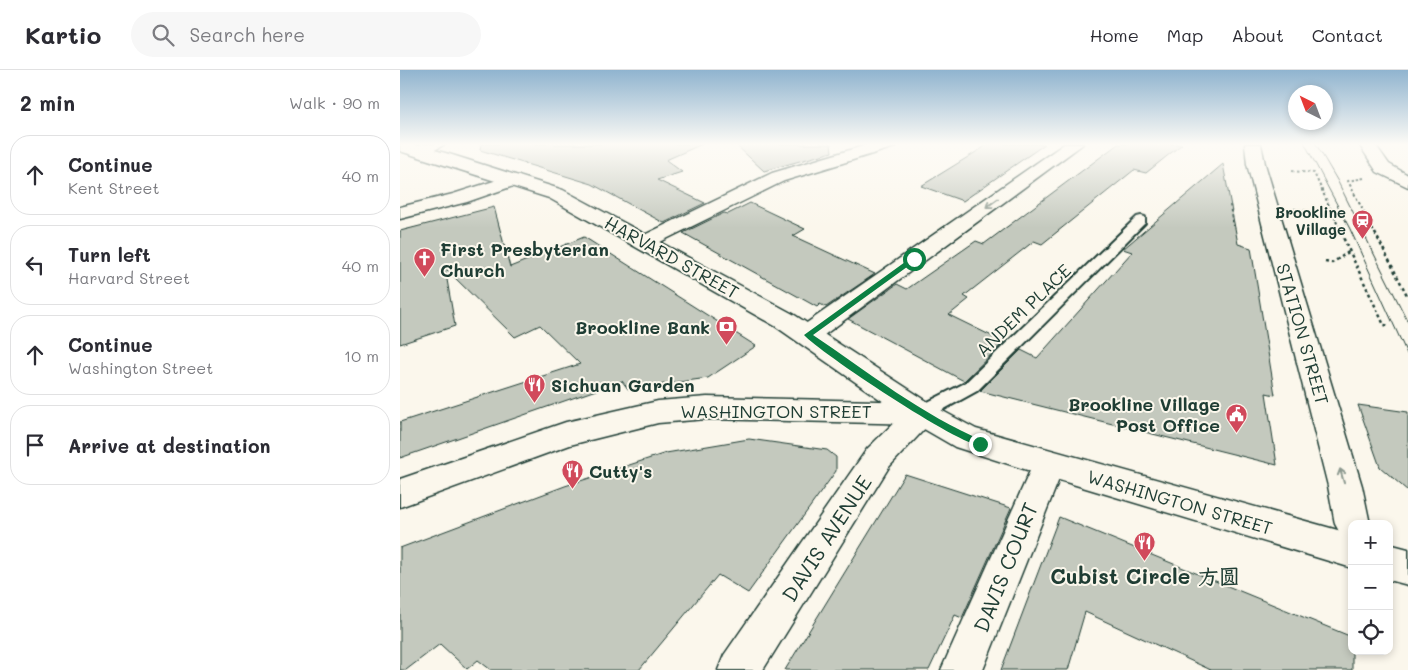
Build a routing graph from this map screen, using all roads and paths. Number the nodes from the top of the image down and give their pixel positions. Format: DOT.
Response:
graph roads {
  1 [pos="492,172"];
  2 [pos="792,172"];
  3 [pos="1036,172"];
  4 [pos="1258,172"];
  5 [pos="1303,172"];
  6 [pos="1390,172"];
  7 [pos="513,180"];
  8 [pos="1348,181"];
  9 [pos="1408,182"];
  10 [pos="1230,205"];
  11 [pos="400,213"];
  12 [pos="1141,220"];
  13 [pos="1233,226"];
  14 [pos="645,242"];
  15 [pos="1350,251"];
  16 [pos="1325,262"];
  17 [pos="1408,297"];
  18 [pos="1390,326"];
  19 [pos="807,335"];
  20 [pos="922,413"];
  21 [pos="1049,464"];
  22 [pos="400,493"];
  23 [pos="1352,520"];
  24 [pos="1348,550"];
  25 [pos="1393,563"];
  26 [pos="1408,567"];
  27 [pos="739,670"];
  28 [pos="962,670"];
  1 -- 7 [label="street, HARVARD STREET"];
  2 -- 14 [label="street"];
  3 -- 19 [label="street, one-way"];
  23 -- 4 [label="street, STATION STREET, one-way"];
  5 -- 15 [label="path"];
  6 -- 9 [label="street"];
  7 -- 11 [label="street"];
  7 -- 14 [label="street, HARVARD STREET"];
  8 -- 17 [label="path"];
  10 -- 13 [label="path"];
  12 -- 20 [label="lane, ANDEM PLACE"];
  14 -- 19 [label="street, HARVARD STREET"];
  15 -- 16 [label="path"];
  15 -- 18 [label="path"];
  19 -- 20 [label="street, HARVARD STREET"];
  20 -- 21 [label="street, WASHINGTON STREET"];
  20 -- 22 [label="street, WASHINGTON STREET"];
  20 -- 27 [label="street, DAVIS AVENUE"];
  21 -- 24 [label="street, WASHINGTON STREET"];
  21 -- 28 [label="street, DAVIS COURT"];
  25 -- 26 [label="street"];
}
